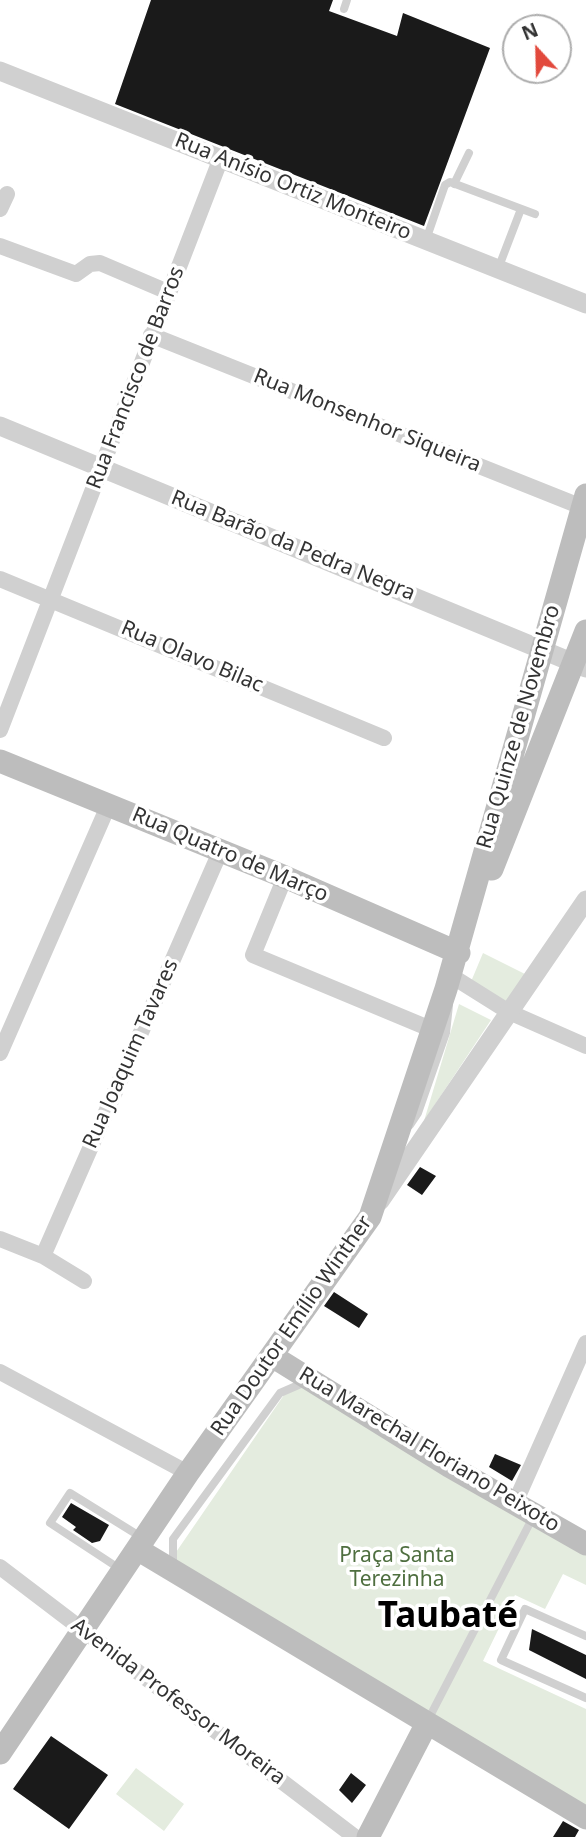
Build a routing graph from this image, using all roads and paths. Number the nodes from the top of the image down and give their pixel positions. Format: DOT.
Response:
graph roads {
  1 [pos="0,71"];
  2 [pos="469,153"];
  3 [pos="221,158"];
  4 [pos="454,184"];
  5 [pos="521,209"];
  6 [pos="535,214"];
  7 [pos="426,240"];
  8 [pos="0,246"];
  9 [pos="498,269"];
  10 [pos="168,292"];
  11 [pos="586,304"];
  12 [pos="151,335"];
  13 [pos="0,426"];
  14 [pos="101,467"];
  15 [pos="584,501"];
  16 [pos="0,579"];
  17 [pos="52,598"];
  18 [pos="586,631"];
  19 [pos="543,649"];
  20 [pos="580,665"];
  21 [pos="536,673"];
  22 [pos="563,685"];
  23 [pos="0,730"];
  24 [pos="384,738"];
  25 [pos="0,761"];
  26 [pos="109,804"];
  27 [pos="220,852"];
  28 [pos="285,877"];
  29 [pos="586,900"];
  30 [pos="452,966"];
  31 [pos="509,1012"];
  32 [pos="433,1030"];
  33 [pos="586,1046"];
  34 [pos="0,1053"];
  35 [pos="397,1136"];
  36 [pos="370,1217"];
  37 [pos="0,1239"];
  38 [pos="43,1256"];
  39 [pos="84,1280"];
  40 [pos="586,1343"];
  41 [pos="272,1356"];
  42 [pos="0,1372"];
  43 [pos="318,1382"];
  44 [pos="188,1473"];
  45 [pos="525,1509"];
  46 [pos="141,1544"];
  47 [pos="586,1544"];
  48 [pos="0,1567"];
  49 [pos="123,1571"];
  50 [pos="176,1573"];
  51 [pos="83,1629"];
  52 [pos="586,1636"];
  53 [pos="586,1698"];
  54 [pos="426,1725"];
  55 [pos="0,1753"];
  56 [pos="586,1818"];
  57 [pos="355,1837"];
  58 [pos="368,1837"];
  1 -- 3 [label="street, Rua Anísio Ortiz Monteiro"];
  2 -- 4 [label="lane"];
  3 -- 7 [label="street, Rua Anísio Ortiz Monteiro"];
  3 -- 10 [label="street, Rua Francisco de Barros"];
  4 -- 5 [label="lane"];
  4 -- 7 [label="lane"];
  5 -- 6 [label="lane"];
  5 -- 9 [label="lane"];
  7 -- 9 [label="street, Rua Anísio Ortiz Monteiro"];
  8 -- 10 [label="street"];
  9 -- 11 [label="street, Rua Anísio Ortiz Monteiro"];
  10 -- 12 [label="street, Rua Francisco de Barros"];
  12 -- 14 [label="street, Rua Francisco de Barros"];
  12 -- 15 [label="street, Rua Monsenhor Siqueira"];
  13 -- 14 [label="street, Rua Barão da Pedra Negra"];
  14 -- 17 [label="street, Rua Francisco de Barros"];
  14 -- 19 [label="street, Rua Barão da Pedra Negra"];
  15 -- 19 [label="main road, Rua Quinze de Novembro"];
  16 -- 17 [label="street, Rua Olavo Bilac"];
  17 -- 23 [label="street, Rua Francisco de Barros"];
  17 -- 24 [label="street, Rua Olavo Bilac"];
  18 -- 20 [label="main road"];
  19 -- 20 [label="street, Rua Barão da Pedra Negra"];
  19 -- 21 [label="main road, Rua Quinze de Novembro"];
  20 -- 22 [label="main road"];
  21 -- 22 [label="main road"];
  21 -- 30 [label="main road, Rua Quinze de Novembro"];
  22 -- 30 [label="main road"];
  25 -- 26 [label="main road, Rua Quatro de Março"];
  26 -- 27 [label="main road, Rua Quatro de Março"];
  26 -- 34 [label="street"];
  27 -- 28 [label="main road, Rua Quatro de Março"];
  27 -- 38 [label="street, Rua Joaquim Tavares"];
  28 -- 30 [label="main road, Rua Quatro de Março"];
  28 -- 32 [label="street"];
  29 -- 31 [label="street, Rua Doutor Emílio Winther"];
  30 -- 31 [label="street, Rua Quatro de Março"];
  30 -- 32 [label="main road, Rua Quinze de Novembro"];
  30 -- 35 [label="lane"];
  31 -- 33 [label="street, Rua Quatro de Março"];
  31 -- 36 [label="street, Rua Doutor Emílio Winther"];
  32 -- 35 [label="main road, Rua Quinze de Novembro"];
  35 -- 36 [label="main road, Rua Quinze de Novembro"];
  36 -- 41 [label="main road, Rua Doutor Emílio Winther"];
  37 -- 38 [label="street"];
  38 -- 39 [label="street"];
  40 -- 45 [label="street"];
  41 -- 43 [label="main road, Rua Marechal Floriano Peixoto"];
  41 -- 44 [label="main road, Rua Doutor Emílio Winther"];
  42 -- 44 [label="street"];
  43 -- 45 [label="main road, Rua Marechal Floriano Peixoto"];
  43 -- 50 [label="lane"];
  44 -- 46 [label="main road, Rua Doutor Emílio Winther"];
  45 -- 47 [label="main road, Rua Marechal Floriano Peixoto"];
  45 -- 54 [label="lane"];
  46 -- 49 [label="main road, Rua Doutor Emílio Winther"];
  46 -- 49 [label="lane"];
  46 -- 50 [label="main road"];
  48 -- 51 [label="street, Avenida Professor Moreira"];
  49 -- 51 [label="main road, Rua Doutor Emílio Winther"];
  50 -- 54 [label="main road"];
  51 -- 55 [label="main road, Rua Doutor Emílio Winther"];
  51 -- 57 [label="street, Avenida Professor Moreira"];
  52 -- 53 [label="lane"];
  54 -- 56 [label="main road"];
  54 -- 58 [label="main road"];
}
